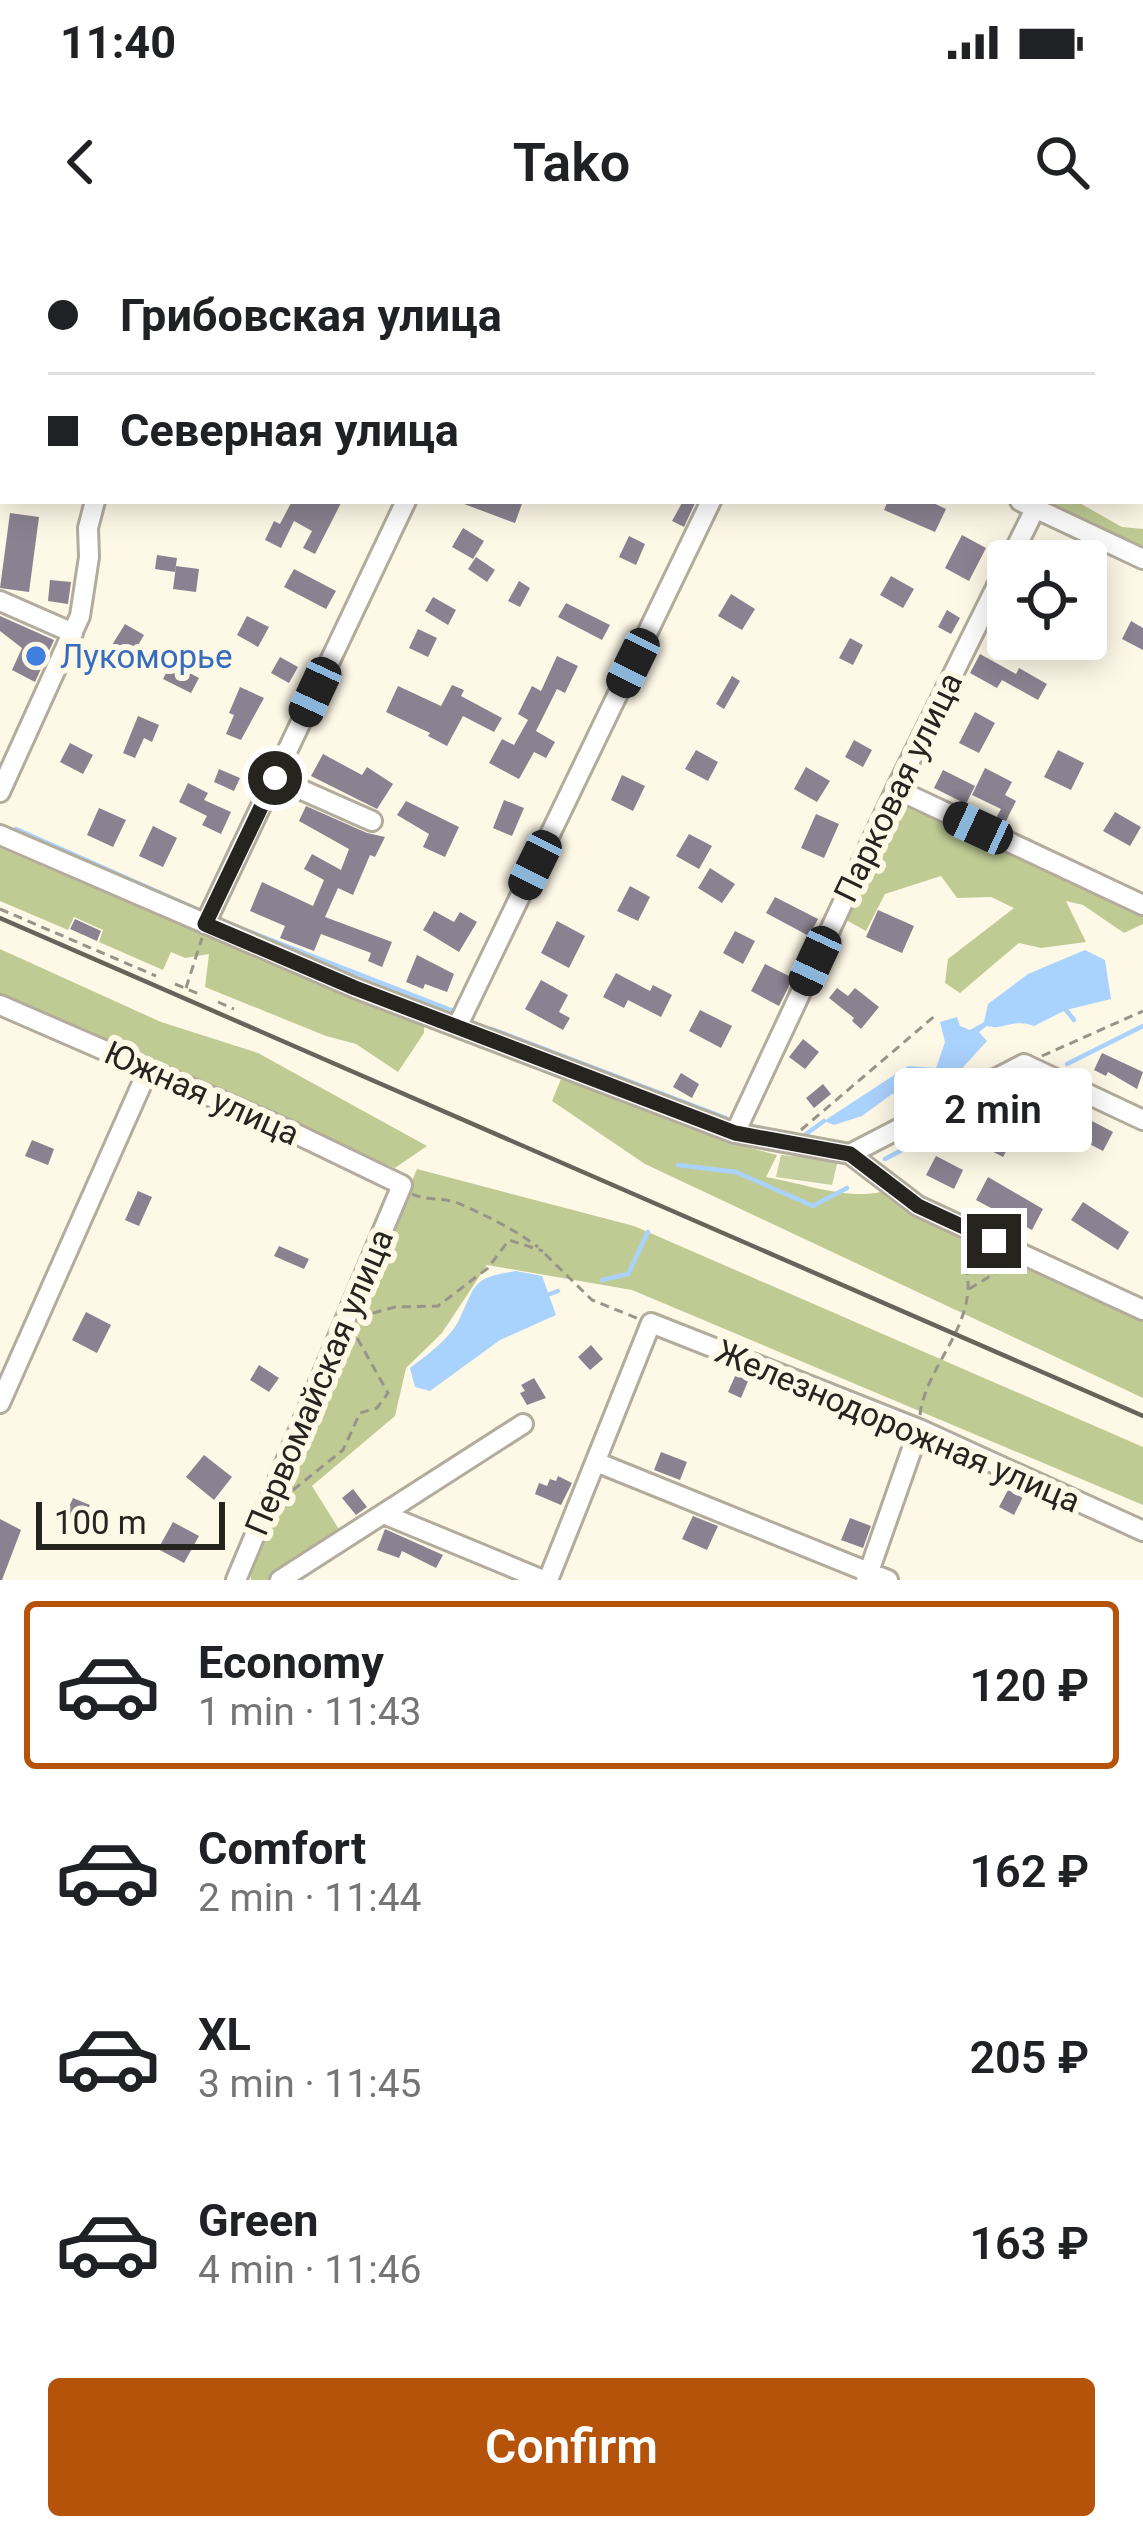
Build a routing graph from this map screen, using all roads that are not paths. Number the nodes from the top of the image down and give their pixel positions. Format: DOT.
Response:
graph roads {
  1 [pos="94,504"];
  2 [pos="405,504"];
  3 [pos="710,504"];
  4 [pos="1027,505"];
  5 [pos="1143,559"];
  6 [pos="0,601"];
  7 [pos="73,633"];
  8 [pos="275,778"];
  9 [pos="896,789"];
  10 [pos="0,792"];
  11 [pos="372,821"];
  12 [pos="0,835"];
  13 [pos="1143,905"];
  14 [pos="205,924"];
  15 [pos="0,1005"];
  16 [pos="457,1027"];
  17 [pos="148,1070"];
  18 [pos="1143,1120"];
  19 [pos="735,1133"];
  20 [pos="850,1154"];
  21 [pos="401,1185"];
  22 [pos="1143,1310"];
  23 [pos="0,1403"];
  24 [pos="523,1424"];
  25 [pos="919,1429"];
  26 [pos="596,1462"];
  27 [pos="386,1515"];
  28 [pos="1143,1531"];
  29 [pos="875,1578"];
  30 [pos="236,1580"];
  31 [pos="280,1580"];
  32 [pos="545,1580"];
  1 -- 7 [label="street"];
  2 -- 8 [label="street"];
  3 -- 16 [label="street"];
  4 -- 5 [label="street"];
  4 -- 9 [label="street, Парковая улица"];
  6 -- 7 [label="street"];
  7 -- 10 [label="street"];
  8 -- 11 [label="street"];
  8 -- 14 [label="street"];
  9 -- 13 [label="street"];
  9 -- 19 [label="street, Парковая улица"];
  12 -- 14 [label="street"];
  14 -- 16 [label="street"];
  15 -- 17 [label="street, Южная улица"];
  16 -- 19 [label="street"];
  17 -- 21 [label="street, Южная улица"];
  17 -- 23 [label="street"];
  18 -- 20 [label="street"];
  19 -- 20 [label="street"];
  20 -- 22 [label="street"];
  21 -- 30 [label="street, Первомайская улица"];
  24 -- 27 [label="street"];
  25 -- 26 [label="street, Железнодорожная улица"];
  25 -- 28 [label="street, Железнодорожная улица"];
  25 -- 29 [label="street"];
  26 -- 29 [label="street"];
  26 -- 32 [label="street"];
  27 -- 31 [label="street"];
  27 -- 32 [label="street"];
}
